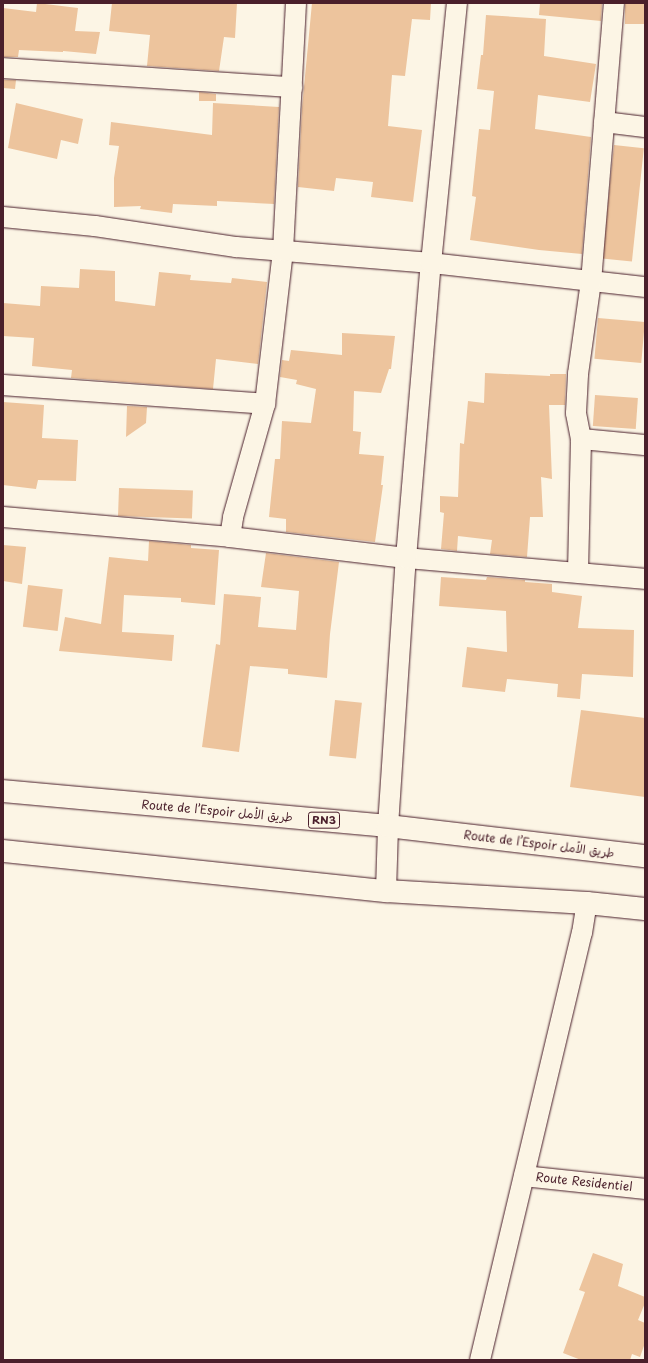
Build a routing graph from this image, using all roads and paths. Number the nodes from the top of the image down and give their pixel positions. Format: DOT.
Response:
graph roads {
  1 [pos="296,3"];
  2 [pos="457,3"];
  3 [pos="614,3"];
  4 [pos="3,68"];
  5 [pos="292,87"];
  6 [pos="604,122"];
  7 [pos="645,127"];
  8 [pos="3,217"];
  9 [pos="283,250"];
  10 [pos="431,262"];
  11 [pos="591,282"];
  12 [pos="645,287"];
  13 [pos="3,385"];
  14 [pos="265,404"];
  15 [pos="580,439"];
  16 [pos="645,445"];
  17 [pos="3,517"];
  18 [pos="230,537"];
  19 [pos="406,558"];
  20 [pos="578,572"];
  21 [pos="645,579"];
  22 [pos="3,791"];
  23 [pos="388,826"];
  24 [pos="3,851"];
  25 [pos="645,856"];
  26 [pos="386,891"];
  27 [pos="587,903"];
  28 [pos="645,909"];
  29 [pos="524,1176"];
  30 [pos="645,1189"];
  31 [pos="480,1360"];
  1 -- 5 [label="street"];
  2 -- 10 [label="street"];
  3 -- 6 [label="street"];
  4 -- 5 [label="street"];
  5 -- 9 [label="street"];
  6 -- 7 [label="street"];
  6 -- 11 [label="street"];
  8 -- 9 [label="street"];
  9 -- 10 [label="street"];
  9 -- 14 [label="street"];
  10 -- 11 [label="street"];
  10 -- 19 [label="street"];
  11 -- 12 [label="street"];
  11 -- 15 [label="street"];
  13 -- 14 [label="street"];
  14 -- 18 [label="street"];
  15 -- 16 [label="street"];
  15 -- 20 [label="street"];
  17 -- 18 [label="street"];
  18 -- 19 [label="street"];
  19 -- 20 [label="street"];
  19 -- 23 [label="street"];
  20 -- 21 [label="street"];
  22 -- 23 [label="highway, Route de l’Espoir طريق الأمل / RN3"];
  23 -- 25 [label="highway, Route de l’Espoir طريق الأمل / RN3"];
  23 -- 26 [label="street"];
  24 -- 26 [label="highway"];
  26 -- 27 [label="highway"];
  27 -- 28 [label="highway"];
  27 -- 29 [label="street"];
  29 -- 30 [label="street, Route Residentiel"];
  29 -- 31 [label="street"];
}
